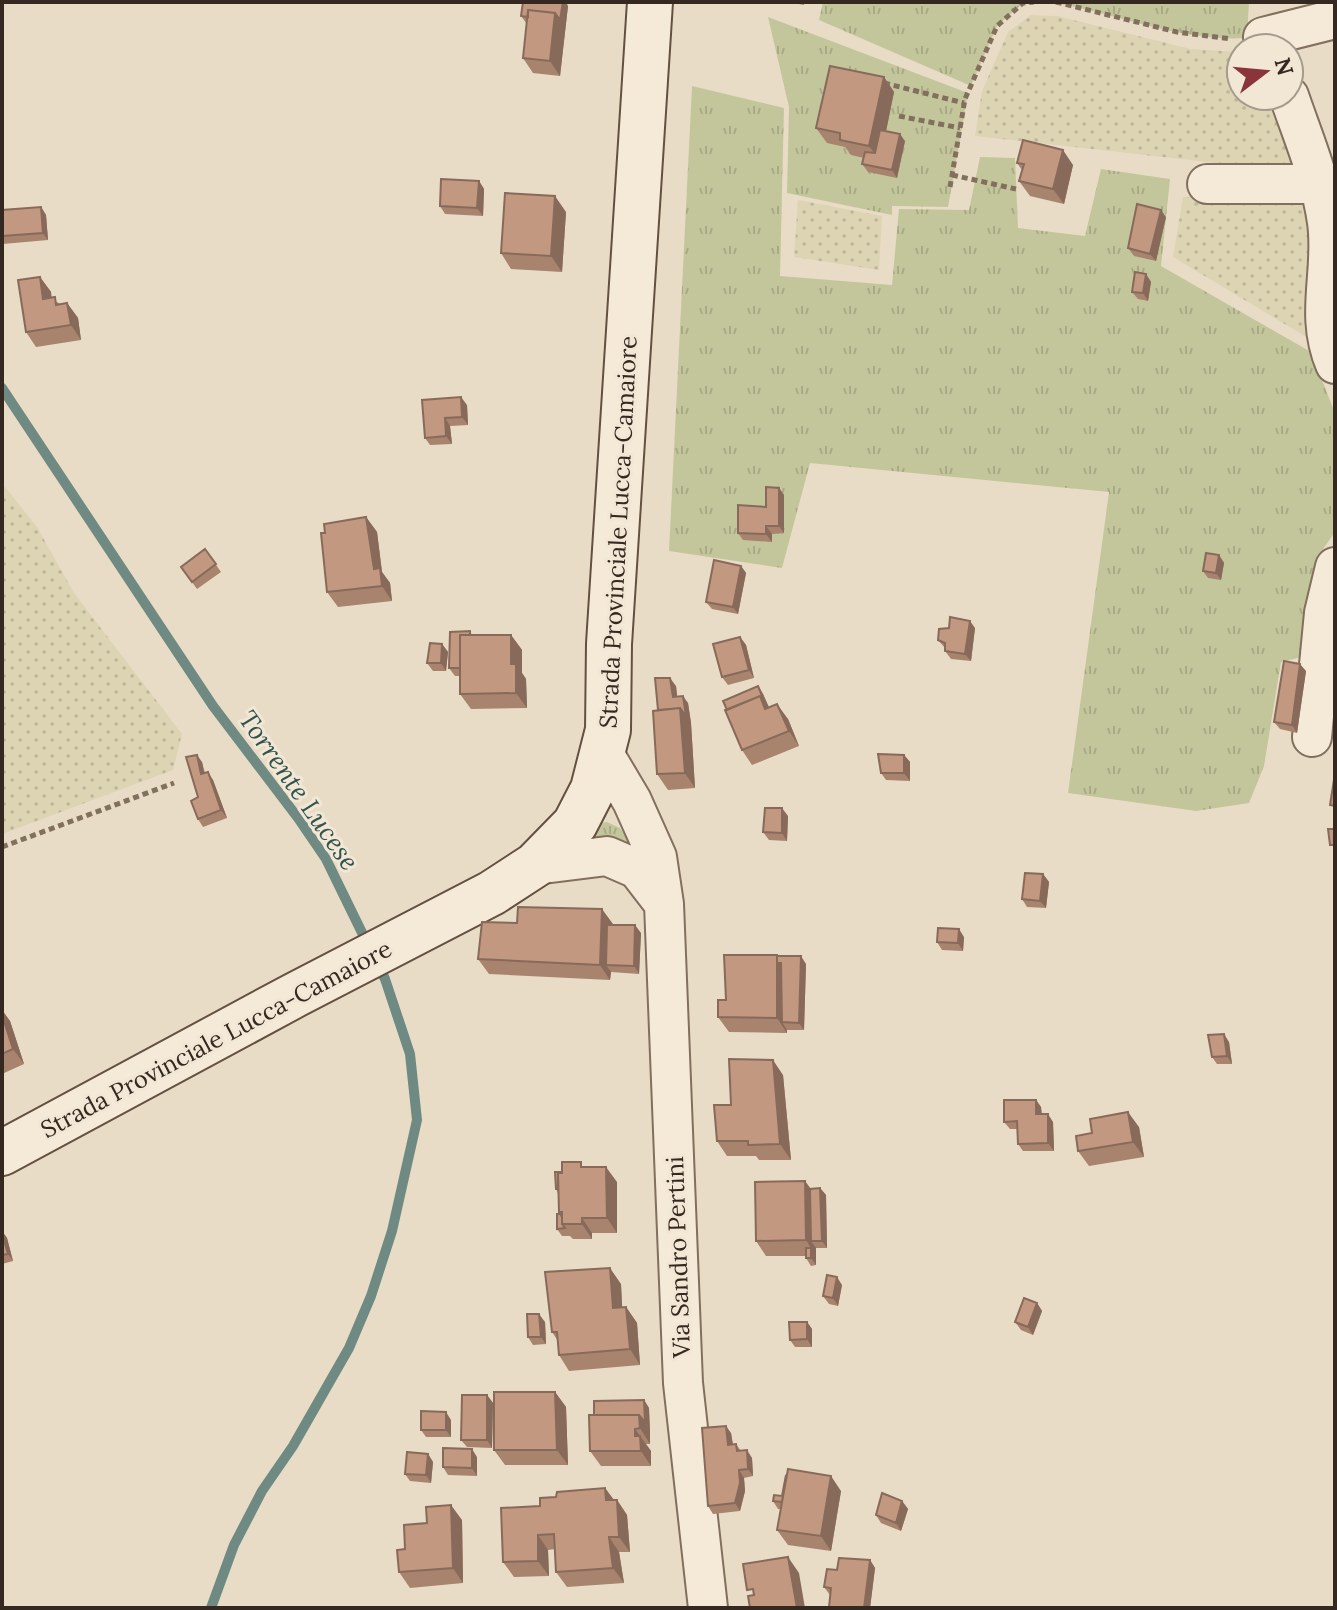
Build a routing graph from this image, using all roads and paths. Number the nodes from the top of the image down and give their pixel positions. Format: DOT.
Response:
graph roads {
  1 [pos="650,2"];
  2 [pos="1034,2"];
  3 [pos="1056,2"];
  4 [pos="1020,3"];
  5 [pos="1335,19"];
  6 [pos="1265,29"];
  7 [pos="878,81"];
  8 [pos="964,103"];
  9 [pos="1294,112"];
  10 [pos="899,116"];
  11 [pos="960,128"];
  12 [pos="952,175"];
  13 [pos="1207,184"];
  14 [pos="1318,184"];
  15 [pos="950,187"];
  16 [pos="1016,189"];
  17 [pos="1335,364"];
  18 [pos="1335,567"];
  19 [pos="1312,737"];
  20 [pos="603,752"];
  21 [pos="174,783"];
  22 [pos="2,847"];
  23 [pos="535,865"];
  24 [pos="664,904"];
  25 [pos="2,1153"];
  26 [pos="708,1608"];
  1 -- 20 [label="main road, Strada Provinciale Lucca-Camaiore"];
  2 -- 4 [label="path"];
  3 -- 6 [label="path"];
  4 -- 8 [label="path"];
  5 -- 6 [label="street"];
  7 -- 8 [label="path"];
  8 -- 11 [label="path"];
  9 -- 14 [label="street"];
  10 -- 11 [label="path"];
  11 -- 12 [label="path"];
  12 -- 15 [label="path"];
  12 -- 16 [label="path"];
  13 -- 14 [label="street"];
  14 -- 17 [label="street"];
  18 -- 19 [label="street"];
  20 -- 23 [label="main road, Strada Provinciale Lucca-Camaiore"];
  20 -- 24 [label="street, Via Sandro Pertini"];
  21 -- 22 [label="path"];
  23 -- 24 [label="street"];
  23 -- 25 [label="main road, Strada Provinciale Lucca-Camaiore"];
  24 -- 26 [label="street, Via Sandro Pertini"];
}
